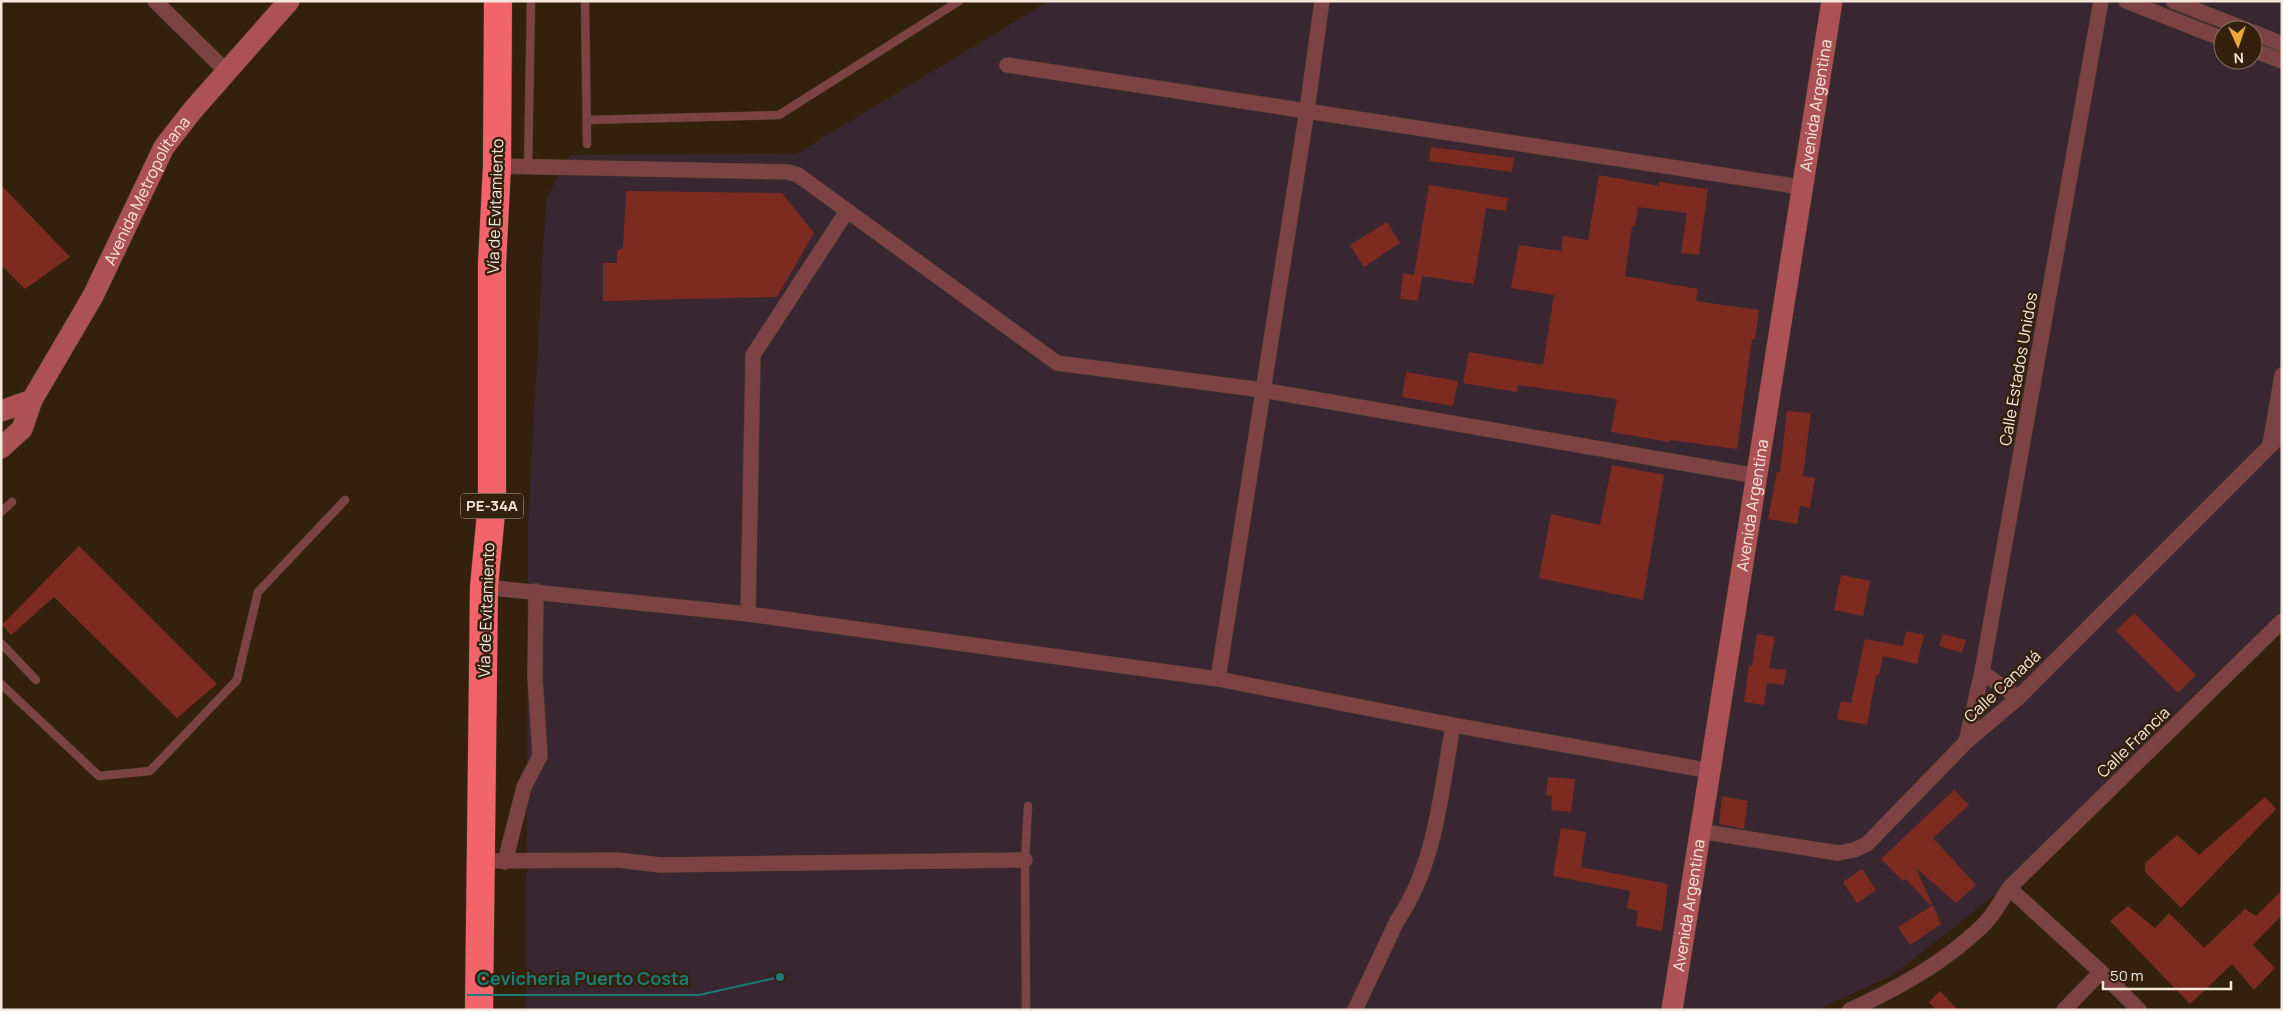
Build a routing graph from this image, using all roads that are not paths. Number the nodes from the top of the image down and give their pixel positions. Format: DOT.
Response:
graph roads {
  1 [pos="155,1"];
  2 [pos="290,1"];
  3 [pos="498,1"];
  4 [pos="532,1"];
  5 [pos="585,1"];
  6 [pos="959,1"];
  7 [pos="1322,1"];
  8 [pos="1832,1"];
  9 [pos="2101,1"];
  10 [pos="2126,1"];
  11 [pos="2173,1"];
  12 [pos="2221,20"];
  13 [pos="2213,35"];
  14 [pos="2263,36"];
  15 [pos="2282,44"];
  16 [pos="2263,54"];
  17 [pos="2282,61"];
  18 [pos="1007,65"];
  19 [pos="227,72"];
  20 [pos="1307,110"];
  21 [pos="587,120"];
  22 [pos="587,144"];
  23 [pos="497,166"];
  24 [pos="528,168"];
  25 [pos="1801,187"];
  26 [pos="846,211"];
  27 [pos="2282,375"];
  28 [pos="1262,390"];
  29 [pos="32,400"];
  30 [pos="1,411"];
  31 [pos="2282,434"];
  32 [pos="2270,446"];
  33 [pos="1,448"];
  34 [pos="1757,476"];
  35 [pos="344,500"];
  36 [pos="12,502"];
  37 [pos="1,512"];
  38 [pos="484,587"];
  39 [pos="536,591"];
  40 [pos="748,614"];
  41 [pos="2282,621"];
  42 [pos="1,643"];
  43 [pos="1982,672"];
  44 [pos="1218,679"];
  45 [pos="36,680"];
  46 [pos="1,684"];
  47 [pos="2018,698"];
  48 [pos="1453,725"];
  49 [pos="1966,742"];
  50 [pos="1711,771"];
  51 [pos="1028,806"];
  52 [pos="1699,831"];
  53 [pos="1025,860"];
  54 [pos="492,861"];
  55 [pos="2009,888"];
  56 [pos="2032,908"];
  57 [pos="1993,914"];
  58 [pos="2101,972"];
  59 [pos="479,1010"];
  60 [pos="1026,1010"];
  61 [pos="1355,1010"];
  62 [pos="1672,1010"];
  63 [pos="1850,1010"];
  64 [pos="2064,1010"];
  65 [pos="2139,1010"];
  1 -- 19 [label="street"];
  2 -- 19 [label="street, Avenida Metropolitana"];
  3 -- 23 [label="highway, Vía de Evitamiento / PE-34A"];
  4 -- 24 [label="lane"];
  5 -- 21 [label="lane"];
  6 -- 21 [label="lane"];
  7 -- 20 [label="street"];
  8 -- 25 [label="street, Avenida Argentina"];
  9 -- 43 [label="street, Calle Estados Unidos"];
  10 -- 13 [label="street"];
  11 -- 12 [label="street"];
  14 -- 15 [label="street"];
  16 -- 17 [label="street"];
  18 -- 20 [label="street"];
  19 -- 29 [label="street, Avenida Metropolitana"];
  20 -- 25 [label="street"];
  20 -- 28 [label="street"];
  21 -- 22 [label="lane"];
  23 -- 24 [label="street"];
  23 -- 38 [label="highway, Vía de Evitamiento / PE-34A"];
  24 -- 26 [label="street"];
  25 -- 34 [label="street, Avenida Argentina"];
  26 -- 28 [label="street"];
  26 -- 40 [label="street"];
  27 -- 32 [label="street"];
  28 -- 34 [label="street"];
  28 -- 44 [label="street"];
  29 -- 30 [label="street"];
  29 -- 33 [label="street, Avenida Metropolitana"];
  31 -- 32 [label="street, Calle Canadá"];
  32 -- 47 [label="street, Calle Canadá"];
  34 -- 50 [label="street, Avenida Argentina"];
  35 -- 46 [label="lane"];
  36 -- 37 [label="lane"];
  38 -- 39 [label="street"];
  38 -- 54 [label="highway, Vía de Evitamiento / PE-34A"];
  39 -- 40 [label="street"];
  39 -- 54 [label="street"];
  40 -- 44 [label="street"];
  41 -- 55 [label="street, Calle Francia"];
  42 -- 45 [label="lane"];
  43 -- 47 [label="street"];
  43 -- 49 [label="street, Calle Estados Unidos"];
  44 -- 48 [label="street"];
  47 -- 49 [label="street, Calle Canadá"];
  48 -- 50 [label="street"];
  48 -- 61 [label="street"];
  49 -- 52 [label="street, Calle Canadá"];
  50 -- 52 [label="street, Avenida Argentina"];
  51 -- 53 [label="lane"];
  52 -- 62 [label="street, Avenida Argentina"];
  53 -- 54 [label="street"];
  53 -- 60 [label="lane"];
  54 -- 59 [label="highway, Vía de Evitamiento / PE-34A"];
  55 -- 56 [label="street"];
  55 -- 57 [label="street, Calle Francia"];
  56 -- 57 [label="street"];
  56 -- 58 [label="street"];
  57 -- 63 [label="street, Calle Francia"];
  58 -- 64 [label="street"];
  58 -- 65 [label="street"];
}
